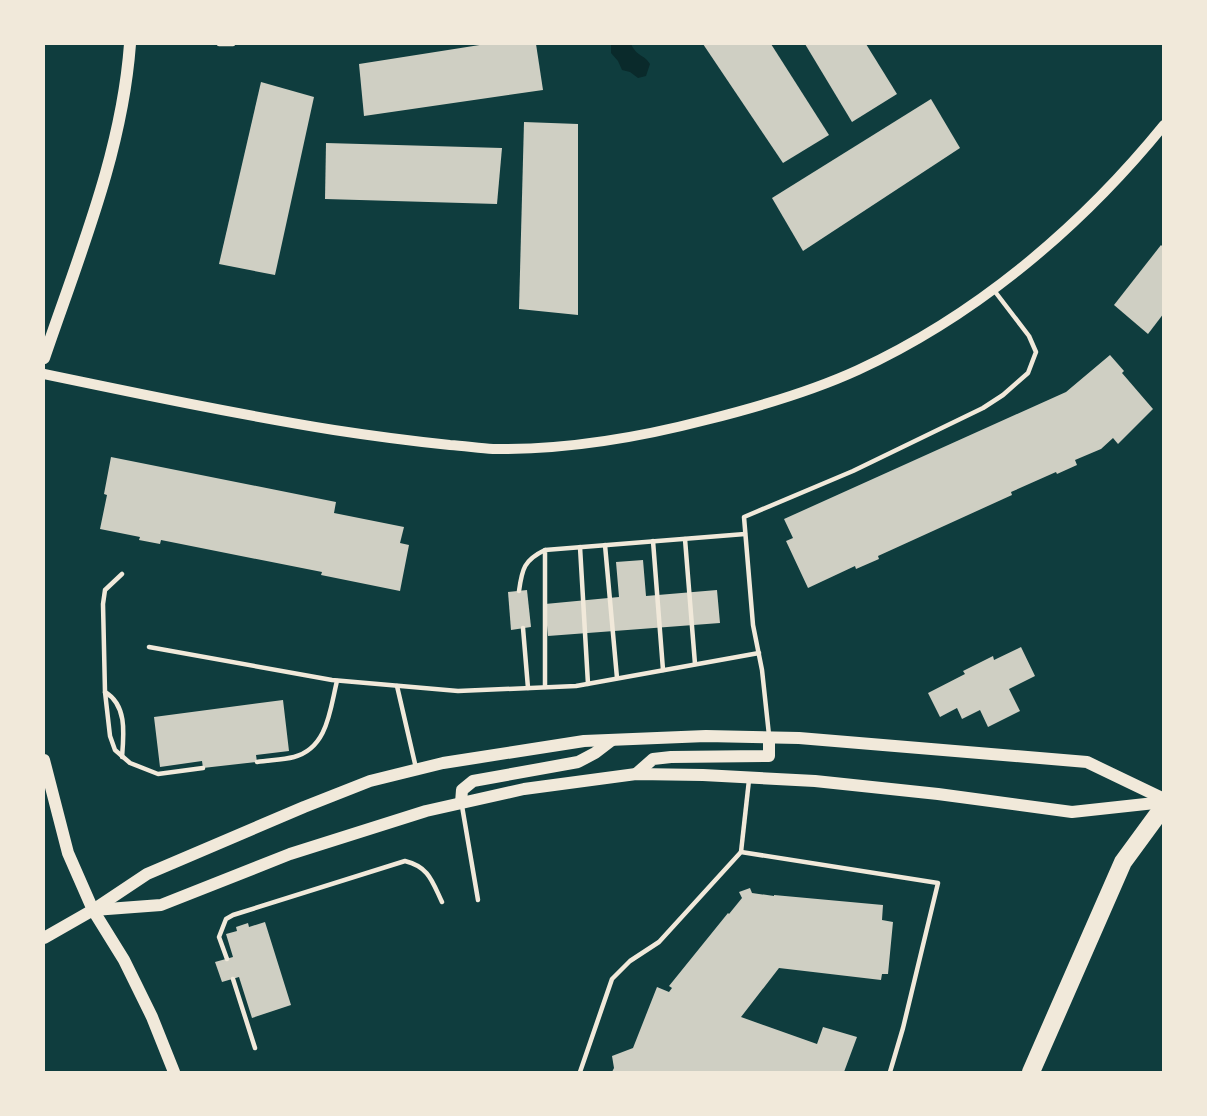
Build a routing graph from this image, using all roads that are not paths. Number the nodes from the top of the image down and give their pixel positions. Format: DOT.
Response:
graph roads {
  1 [pos="130,44"];
  2 [pos="219,44"];
  3 [pos="233,44"];
  4 [pos="1164,125"];
  5 [pos="993,289"];
  6 [pos="44,358"];
  7 [pos="44,374"];
  8 [pos="745,534"];
  9 [pos="685,539"];
  10 [pos="653,542"];
  11 [pos="605,545"];
  12 [pos="580,547"];
  13 [pos="545,550"];
  14 [pos="122,574"];
  15 [pos="519,591"];
  16 [pos="523,628"];
  17 [pos="149,647"];
  18 [pos="759,653"];
  19 [pos="695,664"];
  20 [pos="663,670"];
  21 [pos="617,678"];
  22 [pos="337,681"];
  23 [pos="588,684"];
  24 [pos="397,686"];
  25 [pos="545,687"];
  26 [pos="528,688"];
  27 [pos="105,692"];
  28 [pos="770,738"];
  29 [pos="613,739"];
  30 [pos="122,757"];
  31 [pos="44,760"];
  32 [pos="257,762"];
  33 [pos="203,768"];
  34 [pos="416,770"];
  35 [pos="636,774"];
  36 [pos="749,777"];
  37 [pos="1164,802"];
  38 [pos="461,803"];
  39 [pos="741,852"];
  40 [pos="478,900"];
  41 [pos="442,902"];
  42 [pos="93,910"];
  43 [pos="44,938"];
  44 [pos="227,959"];
  45 [pos="233,979"];
  46 [pos="255,1048"];
  47 [pos="174,1072"];
  48 [pos="580,1072"];
  49 [pos="890,1072"];
  50 [pos="1031,1072"];
  1 -- 6 [label="main road"];
  2 -- 3 [label="lane"];
  4 -- 5 [label="street"];
  5 -- 7 [label="street"];
  5 -- 8 [label="lane"];
  8 -- 9 [label="lane"];
  8 -- 18 [label="lane"];
  9 -- 10 [label="lane"];
  9 -- 19 [label="lane"];
  10 -- 11 [label="lane"];
  10 -- 20 [label="lane"];
  11 -- 12 [label="lane"];
  11 -- 21 [label="lane"];
  12 -- 13 [label="lane"];
  12 -- 23 [label="lane"];
  13 -- 15 [label="lane"];
  13 -- 25 [label="lane"];
  14 -- 27 [label="lane"];
  16 -- 26 [label="lane"];
  17 -- 22 [label="lane"];
  18 -- 19 [label="lane"];
  18 -- 28 [label="lane"];
  19 -- 20 [label="lane"];
  20 -- 21 [label="lane"];
  21 -- 23 [label="lane"];
  22 -- 24 [label="lane"];
  22 -- 32 [label="lane"];
  23 -- 25 [label="lane"];
  24 -- 26 [label="lane"];
  24 -- 34 [label="lane"];
  25 -- 26 [label="lane"];
  27 -- 30 [label="lane"];
  27 -- 30 [label="lane"];
  28 -- 29 [label="main road"];
  28 -- 35 [label="main road"];
  28 -- 37 [label="main road"];
  29 -- 34 [label="main road"];
  29 -- 38 [label="main road"];
  30 -- 33 [label="lane"];
  31 -- 42 [label="main road"];
  34 -- 42 [label="main road"];
  35 -- 36 [label="main road"];
  35 -- 38 [label="main road"];
  36 -- 37 [label="main road"];
  36 -- 39 [label="lane"];
  37 -- 50 [label="highway"];
  38 -- 40 [label="lane"];
  38 -- 42 [label="main road"];
  39 -- 48 [label="lane"];
  39 -- 49 [label="lane"];
  41 -- 44 [label="lane"];
  42 -- 43 [label="main road"];
  42 -- 47 [label="main road"];
  45 -- 46 [label="lane"];
}
